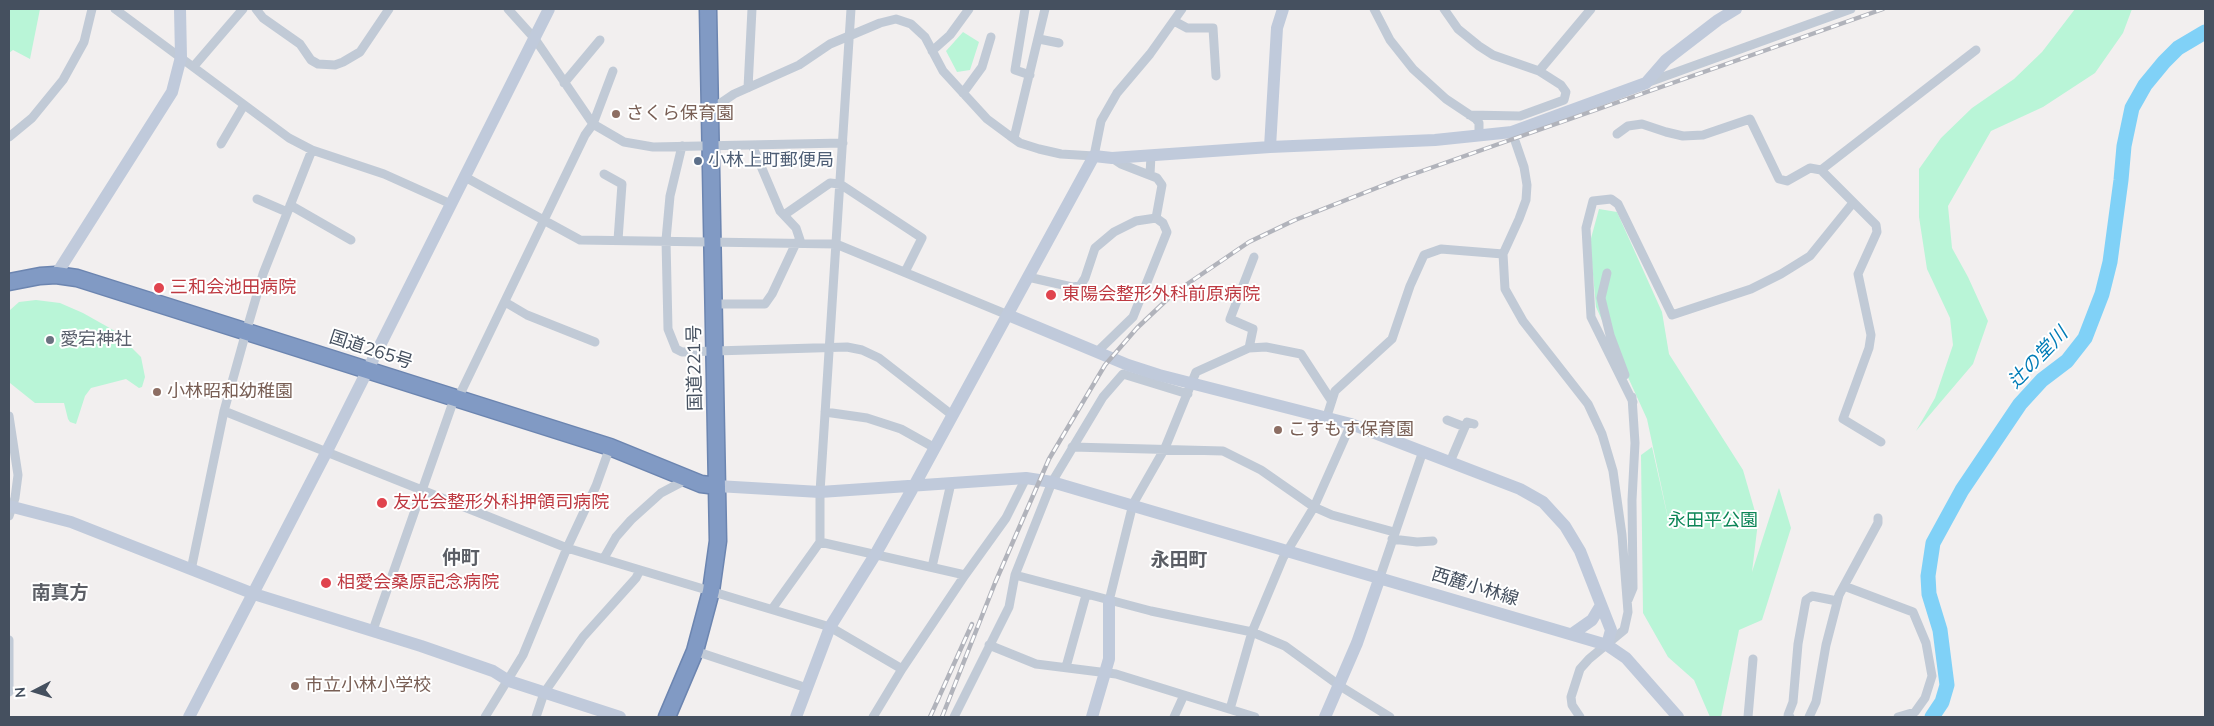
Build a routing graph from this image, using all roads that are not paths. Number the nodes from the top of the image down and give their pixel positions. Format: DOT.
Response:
graph roads {
  1 [pos="92,9"];
  2 [pos="115,9"];
  3 [pos="180,9"];
  4 [pos="242,9"];
  5 [pos="256,9"];
  6 [pos="389,9"];
  7 [pos="508,9"];
  8 [pos="550,9"];
  9 [pos="708,9"];
  10 [pos="752,9"];
  11 [pos="851,9"];
  12 [pos="969,9"];
  13 [pos="1025,9"];
  14 [pos="1045,9"];
  15 [pos="1182,9"];
  16 [pos="1283,9"];
  17 [pos="1374,9"];
  18 [pos="1444,9"];
  19 [pos="1591,9"];
  20 [pos="1736,9"];
  21 [pos="1851,9"];
  22 [pos="1174,21"];
  23 [pos="849,36"];
  24 [pos="991,37"];
  25 [pos="535,39"];
  26 [pos="600,40"];
  27 [pos="1038,40"];
  28 [pos="1059,43"];
  29 [pos="1976,50"];
  30 [pos="932,51"];
  31 [pos="181,57"];
  32 [pos="194,66"];
  33 [pos="613,71"];
  34 [pos="1539,71"];
  35 [pos="1030,75"];
  36 [pos="1216,76"];
  37 [pos="564,83"];
  38 [pos="1646,83"];
  39 [pos="748,88"];
  40 [pos="963,93"];
  41 [pos="244,105"];
  42 [pos="710,111"];
  43 [pos="1469,114"];
  44 [pos="593,124"];
  45 [pos="1512,132"];
  46 [pos="1617,134"];
  47 [pos="1479,135"];
  48 [pos="9,137"];
  49 [pos="1014,138"];
  50 [pos="843,143"];
  51 [pos="221,144"];
  52 [pos="710,145"];
  53 [pos="752,145"];
  54 [pos="682,146"];
  55 [pos="1270,147"];
  56 [pos="312,150"];
  57 [pos="1151,155"];
  58 [pos="1094,156"];
  59 [pos="1112,158"];
  60 [pos="1821,170"];
  61 [pos="604,174"];
  62 [pos="1150,175"];
  63 [pos="465,176"];
  64 [pos="840,184"];
  65 [pos="257,199"];
  66 [pos="451,204"];
  67 [pos="1852,204"];
  68 [pos="289,209"];
  69 [pos="784,215"];
  70 [pos="1156,218"];
  71 [pos="544,219"];
  72 [pos="350,240"];
  73 [pos="618,240"];
  74 [pos="666,240"];
  75 [pos="712,243"];
  76 [pos="798,243"];
  77 [pos="836,244"];
  78 [pos="1503,254"];
  79 [pos="1254,257"];
  80 [pos="905,272"];
  81 [pos="1607,272"];
  82 [pos="56,275"];
  83 [pos="1028,277"];
  84 [pos="9,282"];
  85 [pos="506,302"];
  86 [pos="714,304"];
  87 [pos="1008,315"];
  88 [pos="246,332"];
  89 [pos="594,342"];
  90 [pos="829,348"];
  91 [pos="1249,348"];
  92 [pos="714,350"];
  93 [pos="1098,352"];
  94 [pos="367,370"];
  95 [pos="1190,389"];
  96 [pos="456,398"];
  97 [pos="1331,400"];
  98 [pos="1634,402"];
  99 [pos="224,411"];
  100 [pos="825,412"];
  101 [pos="952,415"];
  102 [pos="9,416"];
  103 [pos="1327,416"];
  104 [pos="1447,420"];
  105 [pos="1351,424"];
  106 [pos="1881,442"];
  107 [pos="610,447"];
  108 [pos="1072,447"];
  109 [pos="935,448"];
  110 [pos="1165,448"];
  111 [pos="327,451"];
  112 [pos="1423,451"];
  113 [pos="1450,462"];
  114 [pos="683,476"];
  115 [pos="1026,478"];
  116 [pos="1052,482"];
  117 [pos="951,483"];
  118 [pos="717,486"];
  119 [pos="914,486"];
  120 [pos="421,489"];
  121 [pos="820,492"];
  122 [pos="1133,504"];
  123 [pos="1314,507"];
  124 [pos="10,509"];
  125 [pos="1878,518"];
  126 [pos="1393,536"];
  127 [pos="1433,541"];
  128 [pos="820,542"];
  129 [pos="567,548"];
  130 [pos="1288,550"];
  131 [pos="875,555"];
  132 [pos="604,558"];
  133 [pos="932,567"];
  134 [pos="191,570"];
  135 [pos="640,570"];
  136 [pos="965,575"];
  137 [pos="1015,575"];
  138 [pos="1380,577"];
  139 [pos="1844,586"];
  140 [pos="711,591"];
  141 [pos="254,594"];
  142 [pos="1086,595"];
  143 [pos="1109,600"];
  144 [pos="1628,600"];
  145 [pos="1837,601"];
  146 [pos="1601,606"];
  147 [pos="772,609"];
  148 [pos="830,627"];
  149 [pos="373,630"];
  150 [pos="1252,632"];
  151 [pos="1572,634"];
  152 [pos="9,640"];
  153 [pos="989,645"];
  154 [pos="1607,645"];
  155 [pos="695,651"];
  156 [pos="1753,659"];
  157 [pos="1066,667"];
  158 [pos="902,669"];
  159 [pos="1106,673"];
  160 [pos="509,681"];
  161 [pos="1340,686"];
  162 [pos="807,688"];
  163 [pos="9,692"];
  164 [pos="544,693"];
  165 [pos="1184,695"];
  166 [pos="1230,709"];
  167 [pos="189,717"];
  168 [pos="485,717"];
  169 [pos="536,717"];
  170 [pos="620,717"];
  171 [pos="667,717"];
  172 [pos="796,717"];
  173 [pos="873,717"];
  174 [pos="954,717"];
  175 [pos="1092,717"];
  176 [pos="1174,717"];
  177 [pos="1255,717"];
  178 [pos="1325,717"];
  179 [pos="1390,717"];
  180 [pos="1580,717"];
  181 [pos="1678,717"];
  182 [pos="1748,717"];
  183 [pos="1790,717"];
  184 [pos="1809,717"];
  185 [pos="1898,717"];
  1 -- 48 [label="street"];
  2 -- 31 [label="street"];
  3 -- 31 [label="street"];
  4 -- 32 [label="street"];
  5 -- 6 [label="street"];
  7 -- 25 [label="street"];
  8 -- 25 [label="street"];
  9 -- 42 [label="highway, 国道221号"];
  10 -- 39 [label="street"];
  11 -- 23 [label="street"];
  12 -- 30 [label="street"];
  13 -- 35 [label="street"];
  14 -- 27 [label="street"];
  15 -- 22 [label="street"];
  16 -- 55 [label="street"];
  17 -- 43 [label="street"];
  18 -- 34 [label="street"];
  19 -- 34 [label="street"];
  20 -- 38 [label="street"];
  21 -- 38 [label="street"];
  22 -- 36 [label="street"];
  22 -- 58 [label="street"];
  23 -- 30 [label="street"];
  23 -- 39 [label="street"];
  23 -- 50 [label="street"];
  24 -- 40 [label="street"];
  25 -- 37 [label="street"];
  25 -- 63 [label="street"];
  26 -- 37 [label="street"];
  27 -- 28 [label="street"];
  27 -- 35 [label="street"];
  29 -- 60 [label="street"];
  30 -- 40 [label="street"];
  31 -- 32 [label="street"];
  31 -- 82 [label="street"];
  32 -- 41 [label="street"];
  33 -- 44 [label="street"];
  34 -- 43 [label="street"];
  35 -- 49 [label="street"];
  37 -- 44 [label="street"];
  38 -- 45 [label="street"];
  39 -- 42 [label="street"];
  40 -- 49 [label="street"];
  41 -- 51 [label="street"];
  41 -- 56 [label="street"];
  42 -- 52 [label="highway, 国道221号"];
  43 -- 47 [label="street"];
  44 -- 54 [label="street"];
  44 -- 71 [label="street"];
  45 -- 47 [label="street"];
  45 -- 78 [label="street"];
  46 -- 60 [label="street"];
  47 -- 55 [label="street"];
  49 -- 58 [label="street"];
  50 -- 53 [label="street"];
  50 -- 64 [label="street"];
  52 -- 53 [label="street"];
  52 -- 54 [label="street"];
  52 -- 75 [label="highway, 国道221号"];
  53 -- 69 [label="street"];
  54 -- 74 [label="street"];
  55 -- 57 [label="street"];
  56 -- 66 [label="street"];
  56 -- 68 [label="street"];
  57 -- 59 [label="street"];
  57 -- 62 [label="street"];
  58 -- 59 [label="street"];
  58 -- 83 [label="street"];
  59 -- 62 [label="street"];
  60 -- 67 [label="street"];
  61 -- 73 [label="street"];
  62 -- 70 [label="street"];
  63 -- 66 [label="street"];
  63 -- 71 [label="street"];
  64 -- 69 [label="street"];
  64 -- 77 [label="street"];
  64 -- 80 [label="street"];
  65 -- 68 [label="street"];
  66 -- 94 [label="street"];
  67 -- 98 [label="street"];
  67 -- 106 [label="street"];
  68 -- 72 [label="street"];
  68 -- 88 [label="street"];
  69 -- 76 [label="street"];
  70 -- 83 [label="street"];
  70 -- 93 [label="street"];
  71 -- 73 [label="street"];
  71 -- 85 [label="street"];
  73 -- 74 [label="street"];
  74 -- 75 [label="street"];
  74 -- 92 [label="street"];
  75 -- 76 [label="street"];
  75 -- 86 [label="highway, 国道221号"];
  76 -- 77 [label="street"];
  76 -- 86 [label="street"];
  77 -- 80 [label="street"];
  77 -- 90 [label="street"];
  78 -- 97 [label="street"];
  78 -- 144 [label="street"];
  79 -- 91 [label="street"];
  80 -- 87 [label="street"];
  81 -- 98 [label="street"];
  82 -- 84 [label="highway, 国道265号"];
  82 -- 88 [label="highway, 国道265号"];
  83 -- 87 [label="street"];
  85 -- 89 [label="street"];
  85 -- 96 [label="street"];
  86 -- 92 [label="highway, 国道221号"];
  87 -- 93 [label="street"];
  87 -- 101 [label="street"];
  88 -- 94 [label="highway, 国道265号"];
  88 -- 99 [label="street"];
  90 -- 92 [label="street"];
  90 -- 100 [label="street"];
  90 -- 101 [label="street"];
  91 -- 95 [label="street"];
  91 -- 97 [label="street"];
  92 -- 118 [label="highway, 国道221号"];
  93 -- 95 [label="street"];
  94 -- 96 [label="highway, 国道265号"];
  94 -- 111 [label="street"];
  95 -- 103 [label="street"];
  95 -- 108 [label="street"];
  95 -- 110 [label="street"];
  96 -- 107 [label="highway, 国道265号"];
  96 -- 120 [label="street"];
  97 -- 103 [label="street"];
  98 -- 144 [label="street"];
  99 -- 111 [label="street"];
  99 -- 134 [label="street"];
  100 -- 109 [label="street"];
  100 -- 121 [label="street"];
  101 -- 109 [label="street"];
  102 -- 124 [label="street"];
  103 -- 105 [label="street"];
  104 -- 113 [label="street"];
  105 -- 112 [label="street"];
  105 -- 123 [label="street"];
  107 -- 114 [label="highway, 国道265号"];
  107 -- 129 [label="street"];
  108 -- 110 [label="street"];
  108 -- 116 [label="street"];
  109 -- 119 [label="street"];
  110 -- 122 [label="street"];
  110 -- 123 [label="street"];
  111 -- 120 [label="street"];
  111 -- 141 [label="street"];
  112 -- 113 [label="street"];
  112 -- 126 [label="street"];
  113 -- 146 [label="street"];
  114 -- 118 [label="highway, 国道265号"];
  114 -- 132 [label="street"];
  115 -- 116 [label="street, 西麓小林線"];
  115 -- 117 [label="street, 西麓小林線"];
  115 -- 136 [label="street"];
  116 -- 122 [label="street, 西麓小林線"];
  116 -- 137 [label="street"];
  117 -- 119 [label="street, 西麓小林線"];
  117 -- 133 [label="street"];
  118 -- 121 [label="street, 西麓小林線"];
  118 -- 140 [label="highway, 国道221号"];
  119 -- 121 [label="street, 西麓小林線"];
  119 -- 131 [label="street"];
  120 -- 129 [label="street"];
  120 -- 149 [label="street"];
  121 -- 128 [label="street"];
  122 -- 130 [label="street, 西麓小林線"];
  122 -- 143 [label="street"];
  123 -- 126 [label="street"];
  123 -- 130 [label="street"];
  124 -- 134 [label="street"];
  125 -- 139 [label="street"];
  126 -- 127 [label="street"];
  126 -- 138 [label="street"];
  128 -- 131 [label="street"];
  128 -- 147 [label="street"];
  129 -- 132 [label="street"];
  129 -- 160 [label="street"];
  130 -- 138 [label="street, 西麓小林線"];
  130 -- 150 [label="street"];
  131 -- 133 [label="street"];
  131 -- 148 [label="street"];
  132 -- 135 [label="street"];
  133 -- 136 [label="street"];
  134 -- 141 [label="street"];
  135 -- 140 [label="street"];
  135 -- 164 [label="street"];
  136 -- 158 [label="street"];
  137 -- 142 [label="street"];
  137 -- 153 [label="street"];
  138 -- 151 [label="street, 西麓小林線"];
  138 -- 161 [label="street"];
  139 -- 145 [label="street"];
  139 -- 185 [label="street"];
  140 -- 147 [label="street"];
  140 -- 155 [label="highway, 国道221号"];
  141 -- 149 [label="street"];
  141 -- 167 [label="street"];
  142 -- 143 [label="street"];
  142 -- 157 [label="street"];
  143 -- 150 [label="street"];
  143 -- 159 [label="street"];
  144 -- 154 [label="street"];
  145 -- 183 [label="street"];
  145 -- 184 [label="street"];
  146 -- 151 [label="street"];
  146 -- 154 [label="street"];
  147 -- 148 [label="street"];
  148 -- 158 [label="street"];
  148 -- 162 [label="street"];
  149 -- 160 [label="street"];
  150 -- 161 [label="street"];
  150 -- 166 [label="street"];
  151 -- 154 [label="street, 西麓小林線"];
  152 -- 163 [label="street"];
  153 -- 157 [label="street"];
  153 -- 174 [label="street"];
  154 -- 180 [label="street"];
  154 -- 181 [label="street, 西麓小林線"];
  155 -- 162 [label="street"];
  155 -- 171 [label="highway, 国道221号"];
  156 -- 182 [label="street"];
  157 -- 159 [label="street"];
  158 -- 173 [label="street"];
  159 -- 165 [label="street"];
  159 -- 175 [label="street"];
  160 -- 164 [label="street"];
  160 -- 168 [label="street"];
  161 -- 178 [label="street"];
  161 -- 179 [label="street"];
  162 -- 172 [label="street"];
  164 -- 169 [label="street"];
  164 -- 170 [label="street"];
  165 -- 166 [label="street"];
  165 -- 176 [label="street"];
  166 -- 177 [label="street"];
}
